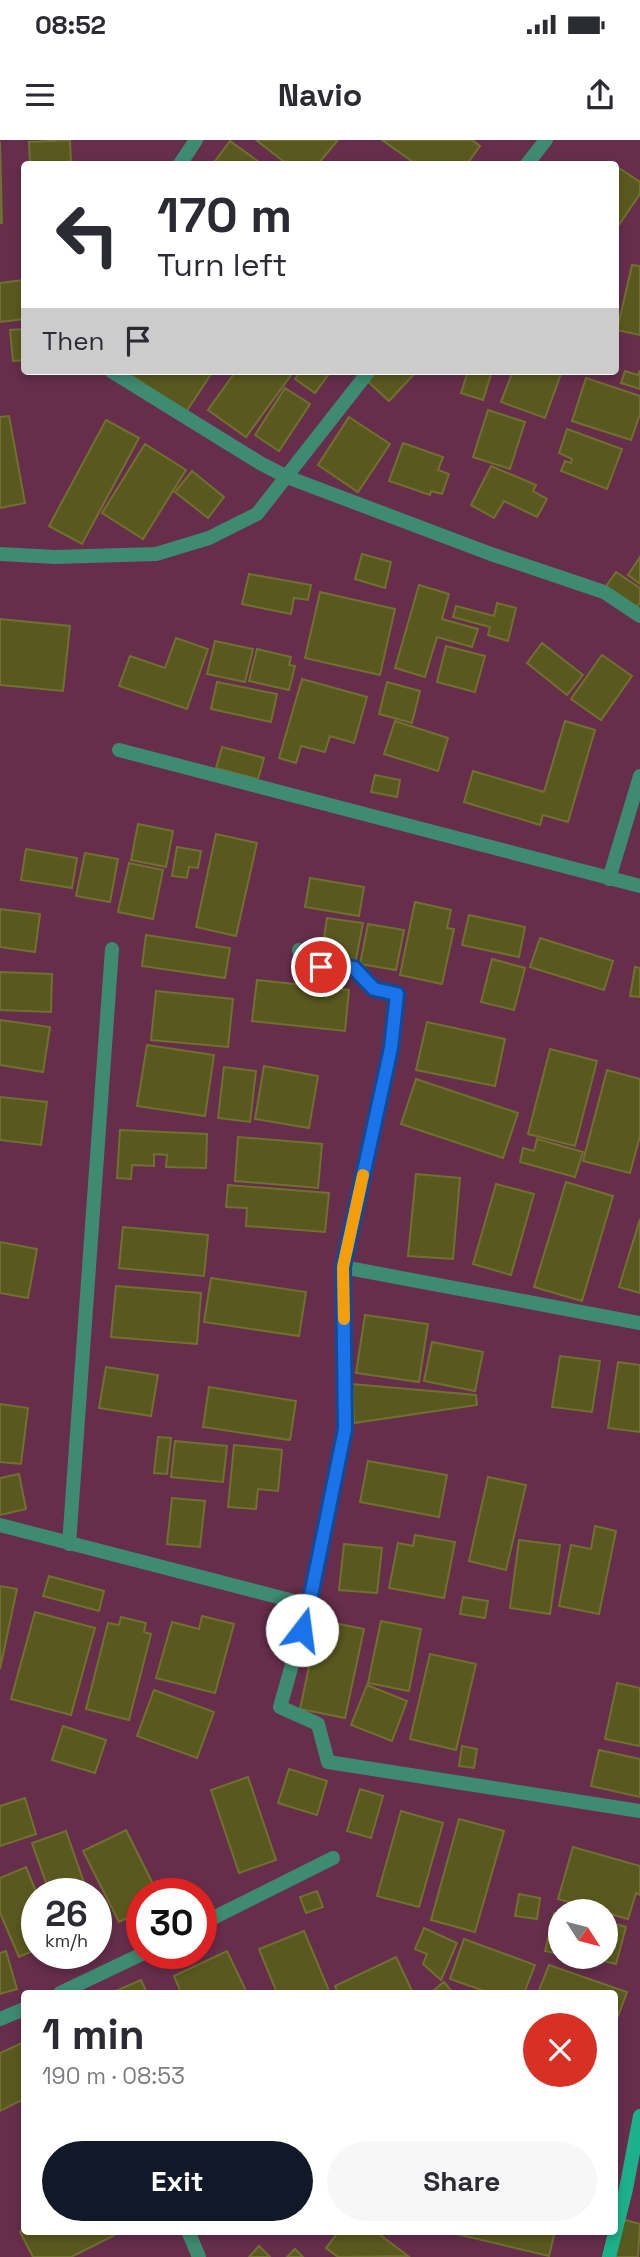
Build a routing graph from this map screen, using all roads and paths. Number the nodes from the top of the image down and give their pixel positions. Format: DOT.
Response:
graph roads {
  1 [pos="196,140"];
  2 [pos="546,140"];
  3 [pos="182,161"];
  4 [pos="529,161"];
  5 [pos="117,375"];
  6 [pos="366,375"];
  7 [pos="287,477"];
  8 [pos="0,554"];
  9 [pos="640,616"];
  10 [pos="119,750"];
  11 [pos="640,776"];
  12 [pos="609,878"];
  13 [pos="640,886"];
  14 [pos="112,949"];
  15 [pos="299,950"];
  16 [pos="343,1267"];
  17 [pos="640,1323"];
  18 [pos="0,1525"];
  19 [pos="69,1544"];
  20 [pos="309,1605"];
  21 [pos="640,1811"];
  22 [pos="333,1858"];
  23 [pos="217,1916"];
  24 [pos="126,1964"];
  25 [pos="88,1988"];
  26 [pos="21,2010"];
  27 [pos="0,2019"];
  28 [pos="640,2116"];
  29 [pos="618,2221"];
  30 [pos="190,2235"];
  31 [pos="614,2235"];
  32 [pos="199,2257"];
  33 [pos="609,2257"];
  1 -- 3 [label="street"];
  2 -- 4 [label="street"];
  5 -- 7 [label="street"];
  6 -- 7 [label="street"];
  7 -- 8 [label="street"];
  7 -- 9 [label="street"];
  10 -- 12 [label="street"];
  11 -- 12 [label="street"];
  12 -- 13 [label="street"];
  14 -- 19 [label="street"];
  15 -- 16 [label="street"];
  16 -- 17 [label="street"];
  16 -- 20 [label="street"];
  18 -- 19 [label="street"];
  19 -- 20 [label="street"];
  20 -- 21 [label="street"];
  22 -- 23 [label="street"];
  24 -- 25 [label="street"];
  26 -- 27 [label="street"];
  28 -- 29 [label="street"];
  30 -- 32 [label="street"];
  31 -- 33 [label="street"];
}
